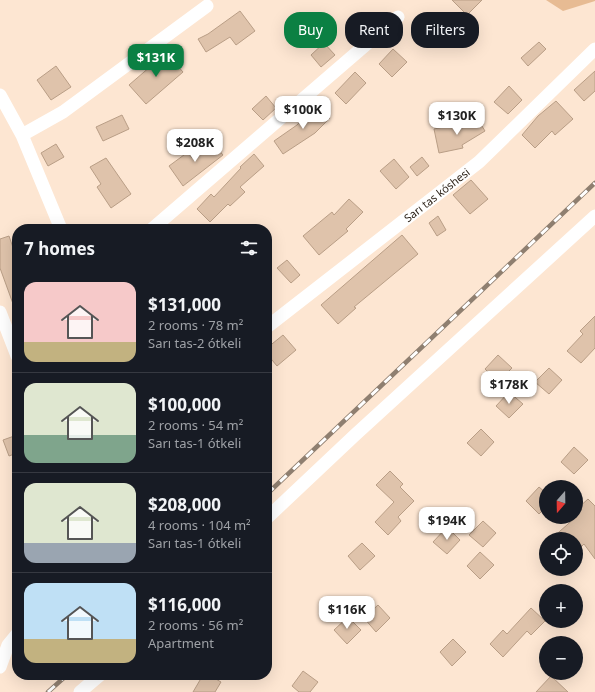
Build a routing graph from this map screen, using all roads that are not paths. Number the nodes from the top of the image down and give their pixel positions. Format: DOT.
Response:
graph roads {
  1 [pos="207,6"];
  2 [pos="362,48"];
  3 [pos="595,49"];
  4 [pos="0,95"];
  5 [pos="22,135"];
  6 [pos="595,216"];
  7 [pos="59,224"];
  8 [pos="158,224"];
  9 [pos="0,312"];
  10 [pos="272,323"];
  11 [pos="12,343"];
  12 [pos="272,513"];
  13 [pos="12,638"];
  14 [pos="4,645"];
  15 [pos="0,667"];
  16 [pos="94,680"];
  17 [pos="80,692"];
  1 -- 5 [label="street"];
  2 -- 8 [label="street"];
  3 -- 10 [label="street, Sarı tas kóshesi"];
  4 -- 5 [label="street"];
  5 -- 7 [label="street"];
  6 -- 12 [label="street"];
  9 -- 11 [label="street"];
  13 -- 14 [label="street"];
  14 -- 15 [label="street"];
  16 -- 17 [label="street"];
}
